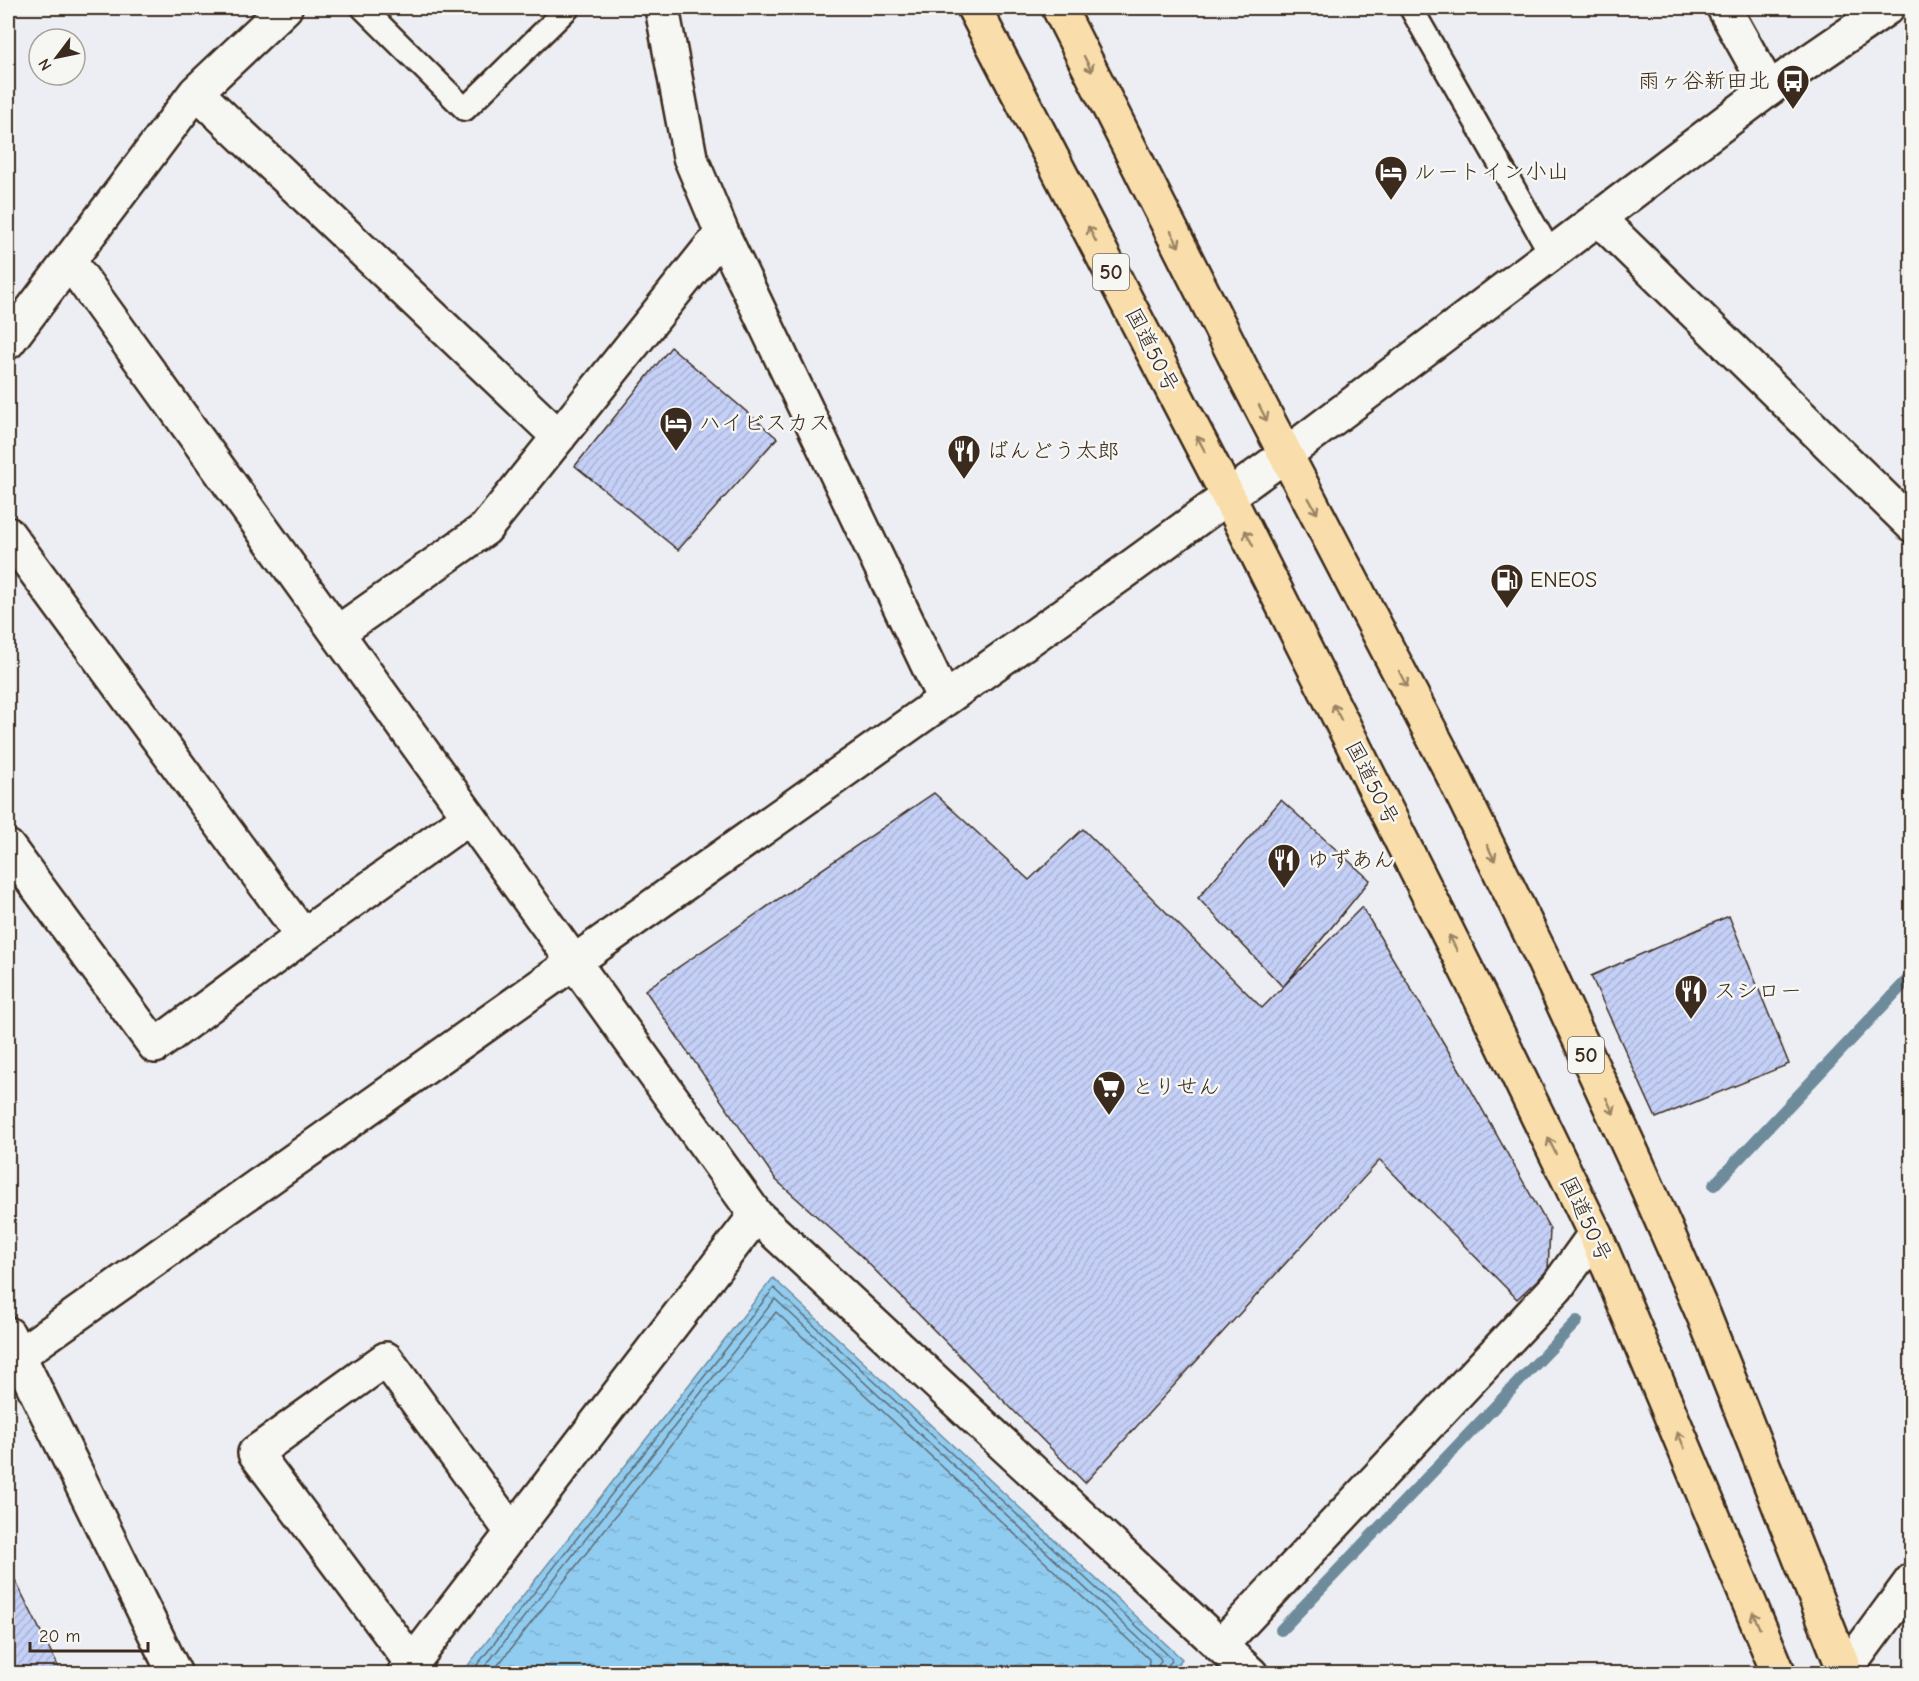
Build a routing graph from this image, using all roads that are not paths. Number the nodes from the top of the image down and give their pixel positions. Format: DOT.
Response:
graph roads {
  1 [pos="285,8"];
  2 [pos="363,8"];
  3 [pos="568,8"];
  4 [pos="662,8"];
  5 [pos="974,8"];
  6 [pos="1059,8"];
  7 [pos="1724,8"];
  8 [pos="1887,8"];
  9 [pos="1416,9"];
  10 [pos="1769,89"];
  11 [pos="196,92"];
  12 [pos="1599,219"];
  13 [pos="722,232"];
  14 [pos="1551,254"];
  15 [pos="70,262"];
  16 [pos="8,342"];
  17 [pos="558,437"];
  18 [pos="1285,455"];
  19 [pos="1228,496"];
  20 [pos="1911,525"];
  21 [pos="8,534"];
  22 [pos="337,633"];
  23 [pos="944,699"];
  24 [pos="469,817"];
  25 [pos="8,847"];
  26 [pos="303,936"];
  27 [pos="573,963"];
  28 [pos="756,1215"];
  29 [pos="1595,1234"];
  30 [pos="11,1351"];
  31 [pos="512,1532"];
  32 [pos="1911,1580"];
  33 [pos="1221,1645"];
  34 [pos="408,1668"];
  35 [pos="1846,1672"];
  36 [pos="175,1674"];
  37 [pos="1251,1674"];
  38 [pos="1779,1674"];
  1 -- 11 [label="street"];
  2 -- 3 [label="lane"];
  4 -- 13 [label="street"];
  19 -- 5 [label="highway, 国道50号 / 50, one-way"];
  6 -- 18 [label="highway, 50, one-way"];
  7 -- 10 [label="street"];
  8 -- 10 [label="street"];
  9 -- 14 [label="lane"];
  10 -- 12 [label="street"];
  11 -- 15 [label="street"];
  11 -- 17 [label="street"];
  12 -- 14 [label="street"];
  12 -- 20 [label="street"];
  13 -- 17 [label="street"];
  13 -- 23 [label="street"];
  14 -- 18 [label="street"];
  15 -- 16 [label="street"];
  15 -- 22 [label="street"];
  17 -- 22 [label="street"];
  18 -- 19 [label="street"];
  18 -- 35 [label="highway, 50, one-way"];
  19 -- 23 [label="street"];
  29 -- 19 [label="highway, 国道50号 / 50, one-way"];
  21 -- 26 [label="street"];
  22 -- 24 [label="street"];
  23 -- 27 [label="street"];
  24 -- 26 [label="street"];
  24 -- 27 [label="street"];
  25 -- 26 [label="street"];
  27 -- 28 [label="street"];
  27 -- 30 [label="street"];
  28 -- 31 [label="street"];
  28 -- 33 [label="street"];
  29 -- 33 [label="street"];
  38 -- 29 [label="highway, 国道50号 / 50, one-way"];
  30 -- 36 [label="street"];
  31 -- 34 [label="street"];
  31 -- 34 [label="street"];
  32 -- 35 [label="street"];
  33 -- 37 [label="street"];
}
